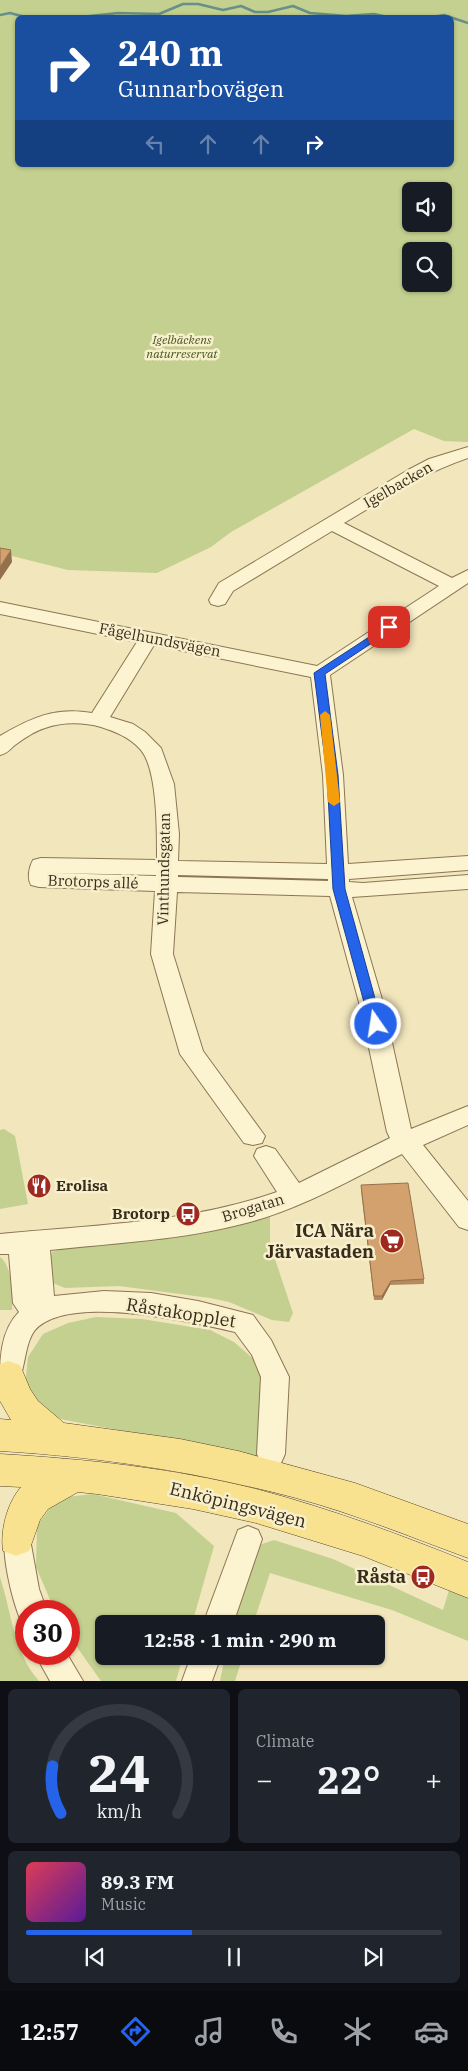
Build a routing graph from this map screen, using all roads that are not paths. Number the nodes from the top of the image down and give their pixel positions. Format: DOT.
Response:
graph roads {
  1 [pos="468,452"];
  2 [pos="332,524"];
  3 [pos="460,580"];
  4 [pos="218,600"];
  5 [pos="0,608"];
  6 [pos="148,637"];
  7 [pos="320,673"];
  8 [pos="98,720"];
  9 [pos="0,749"];
  10 [pos="468,864"];
  11 [pos="167,876"];
  12 [pos="338,880"];
  13 [pos="468,882"];
  14 [pos="468,1115"];
  15 [pos="405,1142"];
  16 [pos="295,1196"];
  17 [pos="468,1220"];
  18 [pos="19,1243"];
  19 [pos="38,1312"];
  20 [pos="4,1383"];
  21 [pos="0,1435"];
  22 [pos="56,1438"];
  23 [pos="271,1454"];
  24 [pos="0,1470"];
  25 [pos="78,1475"];
  26 [pos="8,1523"];
  27 [pos="248,1539"];
  28 [pos="468,1541"];
  29 [pos="468,1580"];
  30 [pos="28,1600"];
  31 [pos="221,1615"];
  32 [pos="57,1665"];
  33 [pos="203,1665"];
  34 [pos="68,1681"];
  35 [pos="197,1681"];
  1 -- 2 [label="street, Igelbacken"];
  2 -- 3 [label="street"];
  2 -- 4 [label="street, Igelbacken"];
  3 -- 7 [label="street"];
  5 -- 6 [label="street, Fågelhundsvägen"];
  6 -- 7 [label="street, Fågelhundsvägen"];
  6 -- 8 [label="street"];
  7 -- 12 [label="street"];
  8 -- 9 [label="street, Vinthundsgatan"];
  8 -- 11 [label="street, Vinthundsgatan"];
  10 -- 12 [label="street"];
  11 -- 12 [label="street"];
  11 -- 16 [label="street, Vinthundsgatan"];
  12 -- 13 [label="street"];
  12 -- 15 [label="street"];
  14 -- 15 [label="street, Brogatan"];
  15 -- 16 [label="street, Brogatan"];
  15 -- 17 [label="street"];
  16 -- 18 [label="street, Brogatan"];
  18 -- 19 [label="street"];
  19 -- 20 [label="street"];
  19 -- 23 [label="street, Råstakopplet"];
  20 -- 22 [label="main road"];
  21 -- 22 [label="main road"];
  22 -- 28 [label="main road"];
  24 -- 25 [label="main road, Enköpingsvägen"];
  25 -- 26 [label="main road"];
  25 -- 29 [label="main road, Enköpingsvägen"];
  26 -- 30 [label="street"];
  27 -- 31 [label="street"];
  32 -- 34 [label="street"];
  33 -- 35 [label="street"];
}
